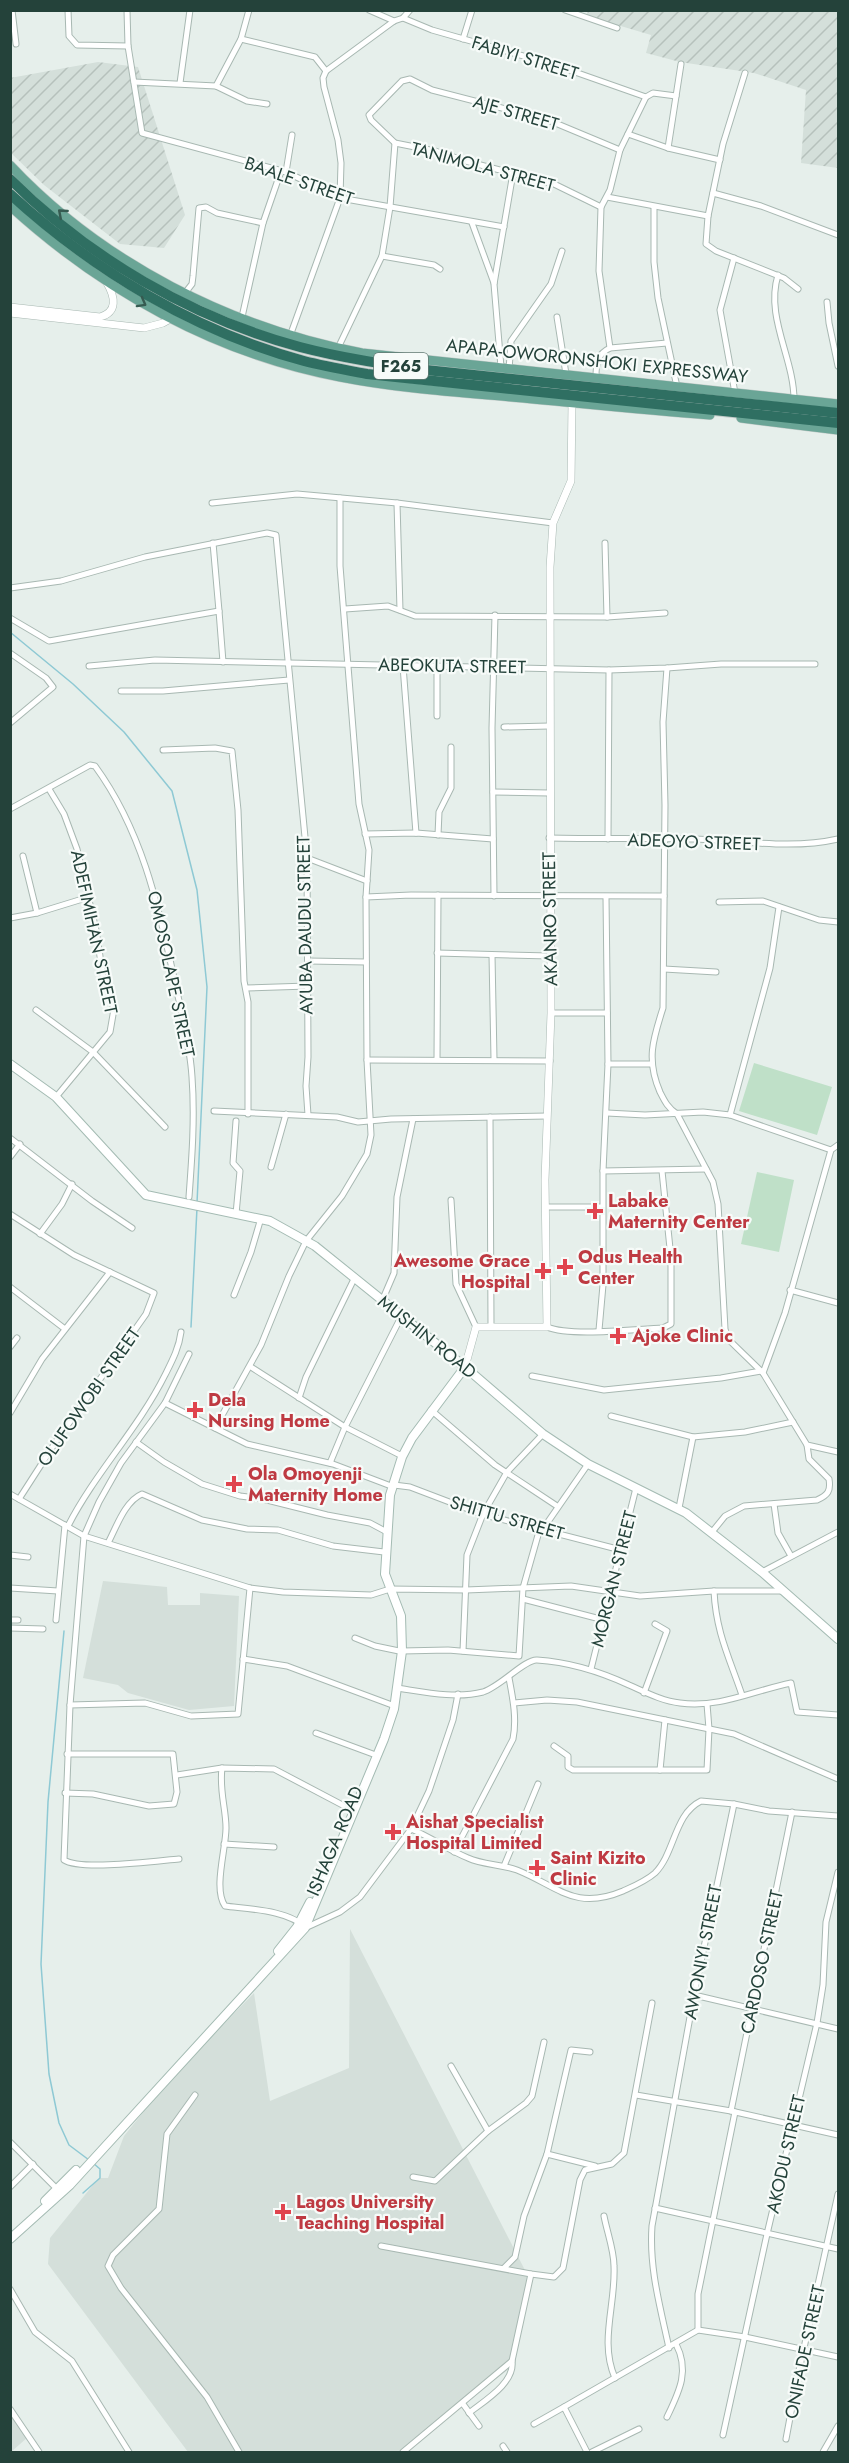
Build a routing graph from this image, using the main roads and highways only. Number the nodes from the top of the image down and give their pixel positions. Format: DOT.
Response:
graph roads {
  1 [pos="10,165"];
  2 [pos="10,179"];
  3 [pos="10,194"];
  4 [pos="10,206"];
  5 [pos="838,404"];
  6 [pos="838,413"];
  7 [pos="838,423"];
  8 [pos="838,430"];
  9 [pos="10,1064"];
  10 [pos="463,1370"];
  11 [pos="392,1485"];
  12 [pos="389,1590"];
  13 [pos="838,1639"];
  14 [pos="401,1651"];
  15 [pos="303,1925"];
  16 [pos="59,2192"];
  17 [pos="10,2234"];
  18 [pos="10,2239"];
  5 -- 1 [label="main road, APAPA-OWORONSHOKI EXPRESSWAY, one-way"];
  2 -- 6 [label="highway, APAPA-OWORONSHOKI EXPRESSWAY / F265"];
  3 -- 7 [label="highway, APAPA-OWORONSHOKI EXPRESSWAY / F265"];
  4 -- 8 [label="main road, one-way"];
  9 -- 10 [label="main road, MUSHIN ROAD"];
  10 -- 11 [label="main road, ISHAGA ROAD"];
  10 -- 11 [label="main road, ISHAGA ROAD"];
  10 -- 13 [label="main road, MUSHIN ROAD"];
  11 -- 12 [label="main road, ISHAGA ROAD"];
  11 -- 12 [label="main road, ISHAGA ROAD"];
  12 -- 14 [label="main road, ISHAGA ROAD"];
  14 -- 15 [label="main road, ISHAGA ROAD"];
  14 -- 15 [label="main road, ISHAGA ROAD"];
  15 -- 16 [label="main road, ISHAGA ROAD"];
  16 -- 17 [label="main road, ISHAGA ROAD"];
  16 -- 18 [label="main road, ISHAGA ROAD"];
}
